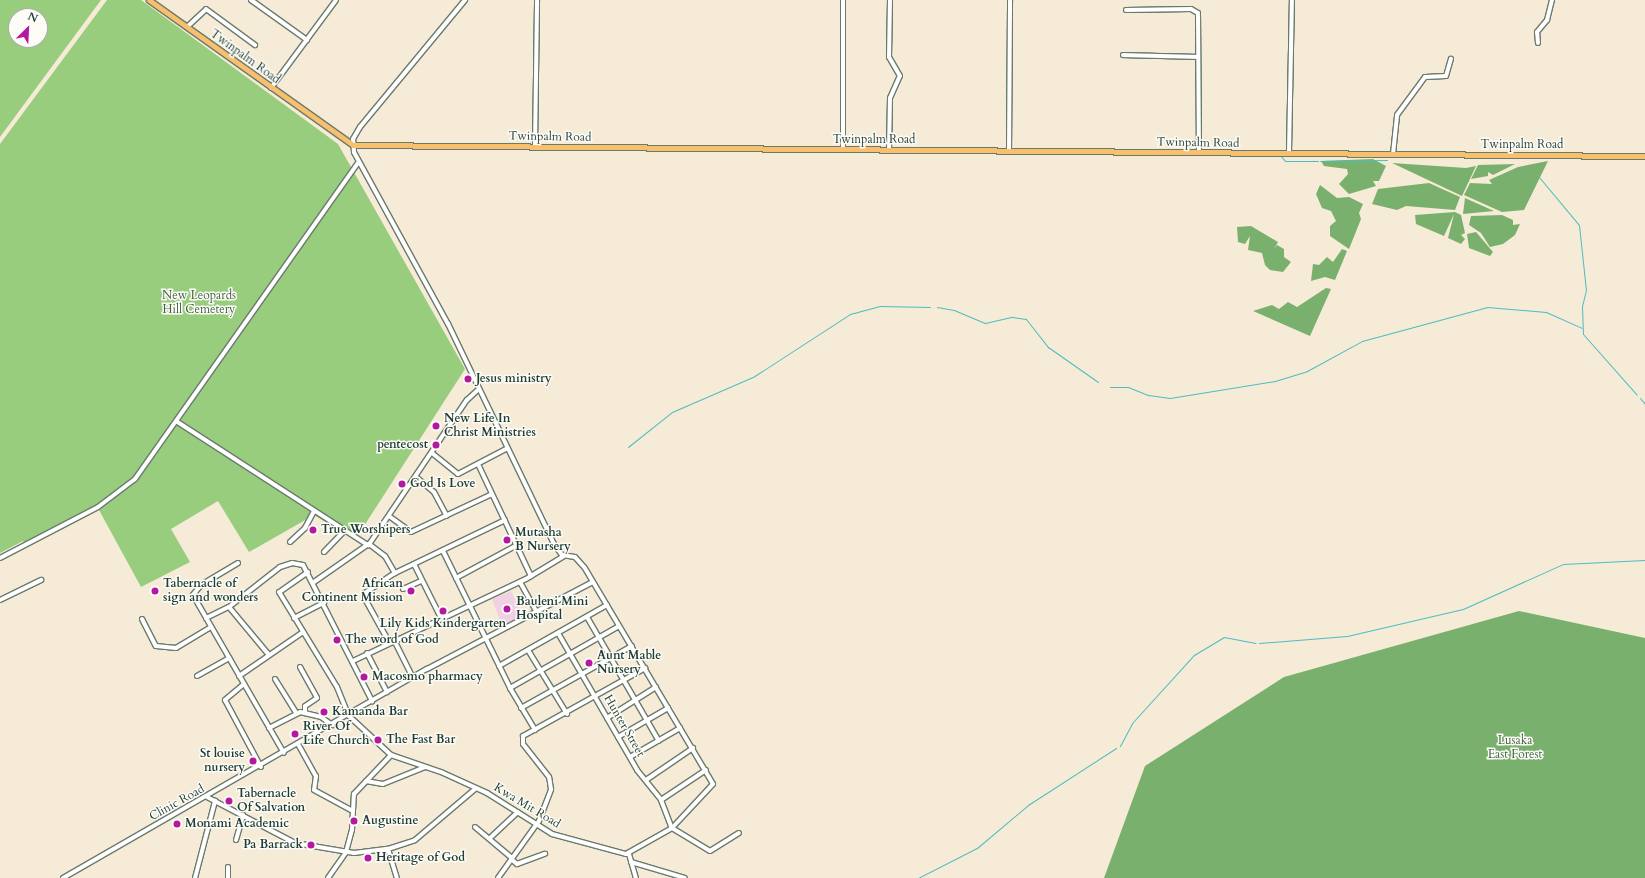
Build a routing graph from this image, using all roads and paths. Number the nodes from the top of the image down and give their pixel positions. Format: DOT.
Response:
graph roads {
  1 [pos="150,0"];
  2 [pos="251,0"];
  3 [pos="336,0"];
  4 [pos="465,0"];
  5 [pos="537,0"];
  6 [pos="843,0"];
  7 [pos="890,0"];
  8 [pos="1010,0"];
  9 [pos="1292,0"];
  10 [pos="1552,0"];
  11 [pos="1126,10"];
  12 [pos="187,27"];
  13 [pos="307,40"];
  14 [pos="1538,43"];
  15 [pos="255,45"];
  16 [pos="1123,55"];
  17 [pos="1198,58"];
  18 [pos="1451,59"];
  19 [pos="271,88"];
  20 [pos="353,145"];
  21 [pos="535,147"];
  22 [pos="843,150"];
  23 [pos="889,150"];
  24 [pos="1010,151"];
  25 [pos="1289,152"];
  26 [pos="1199,153"];
  27 [pos="1392,154"];
  28 [pos="1645,156"];
  29 [pos="358,163"];
  30 [pos="479,389"];
  31 [pos="176,421"];
  32 [pos="506,449"];
  33 [pos="432,453"];
  34 [pos="478,464"];
  35 [pos="416,477"];
  36 [pos="492,494"];
  37 [pos="314,511"];
  38 [pos="388,516"];
  39 [pos="447,516"];
  40 [pos="505,520"];
  41 [pos="344,531"];
  42 [pos="290,542"];
  43 [pos="368,544"];
  44 [pos="517,545"];
  45 [pos="443,551"];
  46 [pos="324,552"];
  47 [pos="564,556"];
  48 [pos="0,558"];
  49 [pos="238,563"];
  50 [pos="414,564"];
  51 [pos="308,572"];
  52 [pos="395,573"];
  53 [pos="531,576"];
  54 [pos="456,578"];
  55 [pos="41,580"];
  56 [pos="421,581"];
  57 [pos="314,582"];
  58 [pos="520,582"];
  59 [pos="593,582"];
  60 [pos="403,589"];
  61 [pos="0,600"];
  62 [pos="324,603"];
  63 [pos="470,604"];
  64 [pos="607,605"];
  65 [pos="229,607"];
  66 [pos="537,613"];
  67 [pos="587,617"];
  68 [pos="206,618"];
  69 [pos="294,618"];
  70 [pos="441,618"];
  71 [pos="142,619"];
  72 [pos="619,626"];
  73 [pos="211,627"];
  74 [pos="303,632"];
  75 [pos="558,633"];
  76 [pos="598,638"];
  77 [pos="394,640"];
  78 [pos="486,640"];
  79 [pos="389,642"];
  80 [pos="632,646"];
  81 [pos="528,650"];
  82 [pos="367,653"];
  83 [pos="570,653"];
  84 [pos="270,655"];
  85 [pos="229,658"];
  86 [pos="610,659"];
  87 [pos="352,661"];
  88 [pos="499,666"];
  89 [pos="300,667"];
  90 [pos="645,668"];
  91 [pos="540,671"];
  92 [pos="582,674"];
  93 [pos="197,676"];
  94 [pos="239,676"];
  95 [pos="413,678"];
  96 [pos="275,679"];
  97 [pos="624,680"];
  98 [pos="244,684"];
  99 [pos="656,687"];
  100 [pos="510,688"];
  101 [pos="387,692"];
  102 [pos="552,692"];
  103 [pos="595,697"];
  104 [pos="635,699"];
  105 [pos="372,701"];
  106 [pos="521,708"];
  107 [pos="668,708"];
  108 [pos="305,712"];
  109 [pos="296,713"];
  110 [pos="567,714"];
  111 [pos="349,716"];
  112 [pos="607,718"];
  113 [pos="647,720"];
  114 [pos="332,725"];
  115 [pos="269,728"];
  116 [pos="680,728"];
  117 [pos="535,730"];
  118 [pos="618,738"];
  119 [pos="659,741"];
  120 [pos="298,744"];
  121 [pos="692,748"];
  122 [pos="284,753"];
  123 [pos="391,755"];
  124 [pos="630,757"];
  125 [pos="261,767"];
  126 [pos="425,767"];
  127 [pos="706,770"];
  128 [pos="646,780"];
  129 [pos="366,782"];
  130 [pos="476,788"];
  131 [pos="207,797"];
  132 [pos="661,800"];
  133 [pos="215,801"];
  134 [pos="351,810"];
  135 [pos="518,812"];
  136 [pos="243,815"];
  137 [pos="536,825"];
  138 [pos="475,828"];
  139 [pos="672,828"];
  140 [pos="739,833"];
  141 [pos="490,838"];
  142 [pos="236,840"];
  143 [pos="388,849"];
  144 [pos="346,852"];
  145 [pos="545,854"];
  146 [pos="629,854"];
  147 [pos="512,858"];
  148 [pos="631,862"];
  149 [pos="228,867"];
  150 [pos="63,878"];
  151 [pos="195,878"];
  152 [pos="228,878"];
  153 [pos="328,878"];
  154 [pos="397,878"];
  155 [pos="498,878"];
  156 [pos="636,878"];
  157 [pos="685,878"];
  1 -- 12 [label="main road, Twinpalm Road"];
  2 -- 13 [label="street"];
  3 -- 13 [label="street"];
  4 -- 20 [label="street"];
  5 -- 21 [label="street"];
  6 -- 22 [label="street"];
  7 -- 23 [label="street"];
  8 -- 24 [label="street"];
  9 -- 25 [label="street"];
  10 -- 14 [label="street"];
  11 -- 17 [label="street"];
  12 -- 15 [label="street"];
  12 -- 19 [label="main road, Twinpalm Road"];
  13 -- 19 [label="street"];
  16 -- 17 [label="street"];
  17 -- 26 [label="street"];
  18 -- 27 [label="street"];
  19 -- 20 [label="main road, Twinpalm Road"];
  20 -- 21 [label="main road, Twinpalm Road"];
  20 -- 29 [label="street"];
  21 -- 22 [label="main road, Twinpalm Road"];
  22 -- 23 [label="main road, Twinpalm Road"];
  23 -- 24 [label="main road, Twinpalm Road"];
  24 -- 26 [label="main road, Twinpalm Road"];
  25 -- 26 [label="main road, Twinpalm Road"];
  25 -- 27 [label="main road, Twinpalm Road"];
  27 -- 28 [label="main road, Twinpalm Road"];
  29 -- 30 [label="street"];
  29 -- 31 [label="street"];
  30 -- 32 [label="street"];
  30 -- 33 [label="street"];
  31 -- 37 [label="street"];
  31 -- 48 [label="street"];
  32 -- 34 [label="street"];
  32 -- 47 [label="street"];
  33 -- 34 [label="street"];
  33 -- 35 [label="street"];
  34 -- 36 [label="street"];
  35 -- 38 [label="street"];
  35 -- 39 [label="street"];
  36 -- 39 [label="street"];
  36 -- 40 [label="street"];
  37 -- 41 [label="street"];
  37 -- 42 [label="street"];
  38 -- 39 [label="street"];
  38 -- 43 [label="street"];
  40 -- 44 [label="street"];
  40 -- 45 [label="street"];
  41 -- 43 [label="street"];
  41 -- 46 [label="street"];
  43 -- 52 [label="street"];
  43 -- 57 [label="street"];
  44 -- 53 [label="street"];
  44 -- 54 [label="street"];
  45 -- 50 [label="street"];
  45 -- 54 [label="street"];
  47 -- 53 [label="street"];
  47 -- 59 [label="street"];
  49 -- 68 [label="street"];
  50 -- 52 [label="street"];
  50 -- 56 [label="street"];
  51 -- 57 [label="street"];
  51 -- 65 [label="street"];
  51 -- 69 [label="street"];
  52 -- 79 [label="street"];
  53 -- 58 [label="street"];
  54 -- 63 [label="street"];
  55 -- 61 [label="street"];
  56 -- 60 [label="street"];
  56 -- 70 [label="street"];
  57 -- 62 [label="street"];
  58 -- 63 [label="street"];
  58 -- 66 [label="street"];
  59 -- 64 [label="street"];
  59 -- 66 [label="street, Clinic Road"];
  62 -- 69 [label="street"];
  62 -- 87 [label="street"];
  63 -- 70 [label="street"];
  63 -- 78 [label="street"];
  64 -- 67 [label="street"];
  64 -- 72 [label="street"];
  65 -- 68 [label="street"];
  65 -- 84 [label="street"];
  66 -- 78 [label="street, Clinic Road"];
  67 -- 75 [label="street"];
  67 -- 76 [label="street"];
  68 -- 73 [label="street"];
  69 -- 74 [label="street"];
  70 -- 77 [label="street"];
  71 -- 73 [label="street"];
  72 -- 76 [label="street"];
  72 -- 80 [label="street"];
  73 -- 85 [label="street"];
  74 -- 84 [label="street"];
  74 -- 111 [label="street"];
  75 -- 81 [label="street"];
  75 -- 83 [label="street, Hunter Street"];
  76 -- 83 [label="street"];
  76 -- 86 [label="street"];
  77 -- 79 [label="street"];
  77 -- 95 [label="street"];
  78 -- 88 [label="street"];
  78 -- 95 [label="street, Clinic Road"];
  79 -- 82 [label="street"];
  80 -- 86 [label="street"];
  80 -- 90 [label="street"];
  81 -- 88 [label="street"];
  81 -- 91 [label="street"];
  82 -- 87 [label="street"];
  82 -- 101 [label="street"];
  83 -- 91 [label="street"];
  83 -- 92 [label="street, Hunter Street"];
  84 -- 94 [label="street"];
  85 -- 93 [label="street"];
  85 -- 94 [label="street"];
  86 -- 92 [label="street"];
  86 -- 97 [label="street"];
  87 -- 105 [label="street"];
  88 -- 100 [label="street"];
  89 -- 108 [label="street"];
  90 -- 97 [label="street"];
  90 -- 99 [label="street"];
  91 -- 100 [label="street"];
  91 -- 102 [label="street"];
  92 -- 102 [label="street"];
  92 -- 103 [label="street, Hunter Street"];
  94 -- 98 [label="street"];
  95 -- 101 [label="street, Clinic Road"];
  96 -- 109 [label="street"];
  97 -- 103 [label="street"];
  97 -- 104 [label="street"];
  98 -- 115 [label="street"];
  98 -- 125 [label="street"];
  99 -- 104 [label="street"];
  99 -- 107 [label="street"];
  100 -- 106 [label="street"];
  101 -- 105 [label="street, Clinic Road"];
  102 -- 106 [label="street"];
  102 -- 110 [label="street"];
  103 -- 110 [label="street"];
  103 -- 112 [label="street, Hunter Street"];
  104 -- 112 [label="street"];
  104 -- 113 [label="street"];
  105 -- 111 [label="street, Clinic Road"];
  106 -- 117 [label="street"];
  107 -- 113 [label="street"];
  107 -- 116 [label="street"];
  108 -- 109 [label="street"];
  108 -- 114 [label="street"];
  109 -- 115 [label="street"];
  110 -- 117 [label="street"];
  111 -- 114 [label="street, Clinic Road"];
  111 -- 123 [label="street, Kwa Mit Road"];
  112 -- 118 [label="street, Hunter Street"];
  113 -- 118 [label="street"];
  113 -- 119 [label="street"];
  114 -- 120 [label="street, Clinic Road"];
  115 -- 122 [label="street"];
  116 -- 119 [label="street"];
  116 -- 121 [label="street"];
  117 -- 137 [label="street"];
  118 -- 124 [label="street, Hunter Street"];
  119 -- 124 [label="street"];
  120 -- 122 [label="street, Clinic Road"];
  120 -- 134 [label="street"];
  121 -- 127 [label="street"];
  121 -- 128 [label="street"];
  122 -- 125 [label="street, Clinic Road"];
  123 -- 126 [label="street, Kwa Mit Road"];
  123 -- 129 [label="street"];
  124 -- 128 [label="street, Hunter Street"];
  125 -- 131 [label="street, Clinic Road"];
  126 -- 129 [label="street"];
  126 -- 130 [label="street, Kwa Mit Road"];
  127 -- 132 [label="street"];
  127 -- 139 [label="street"];
  128 -- 132 [label="street, Hunter Street"];
  129 -- 134 [label="street"];
  130 -- 135 [label="street, Kwa Mit Road"];
  130 -- 143 [label="street"];
  131 -- 133 [label="street"];
  131 -- 150 [label="street, Clinic Road"];
  132 -- 139 [label="street, Hunter Street"];
  133 -- 136 [label="street"];
  133 -- 151 [label="street"];
  134 -- 144 [label="street"];
  135 -- 137 [label="street, Kwa Mit Road"];
  135 -- 141 [label="street"];
  136 -- 142 [label="street"];
  136 -- 144 [label="street"];
  137 -- 146 [label="street, Kwa Mit Road"];
  137 -- 147 [label="street"];
  138 -- 141 [label="street"];
  139 -- 140 [label="street"];
  139 -- 146 [label="street"];
  141 -- 147 [label="street"];
  143 -- 144 [label="street"];
  143 -- 154 [label="street"];
  144 -- 153 [label="street"];
  145 -- 147 [label="street"];
  146 -- 148 [label="street"];
  147 -- 155 [label="street"];
  148 -- 156 [label="street"];
  148 -- 157 [label="street"];
  149 -- 152 [label="street"];
}
